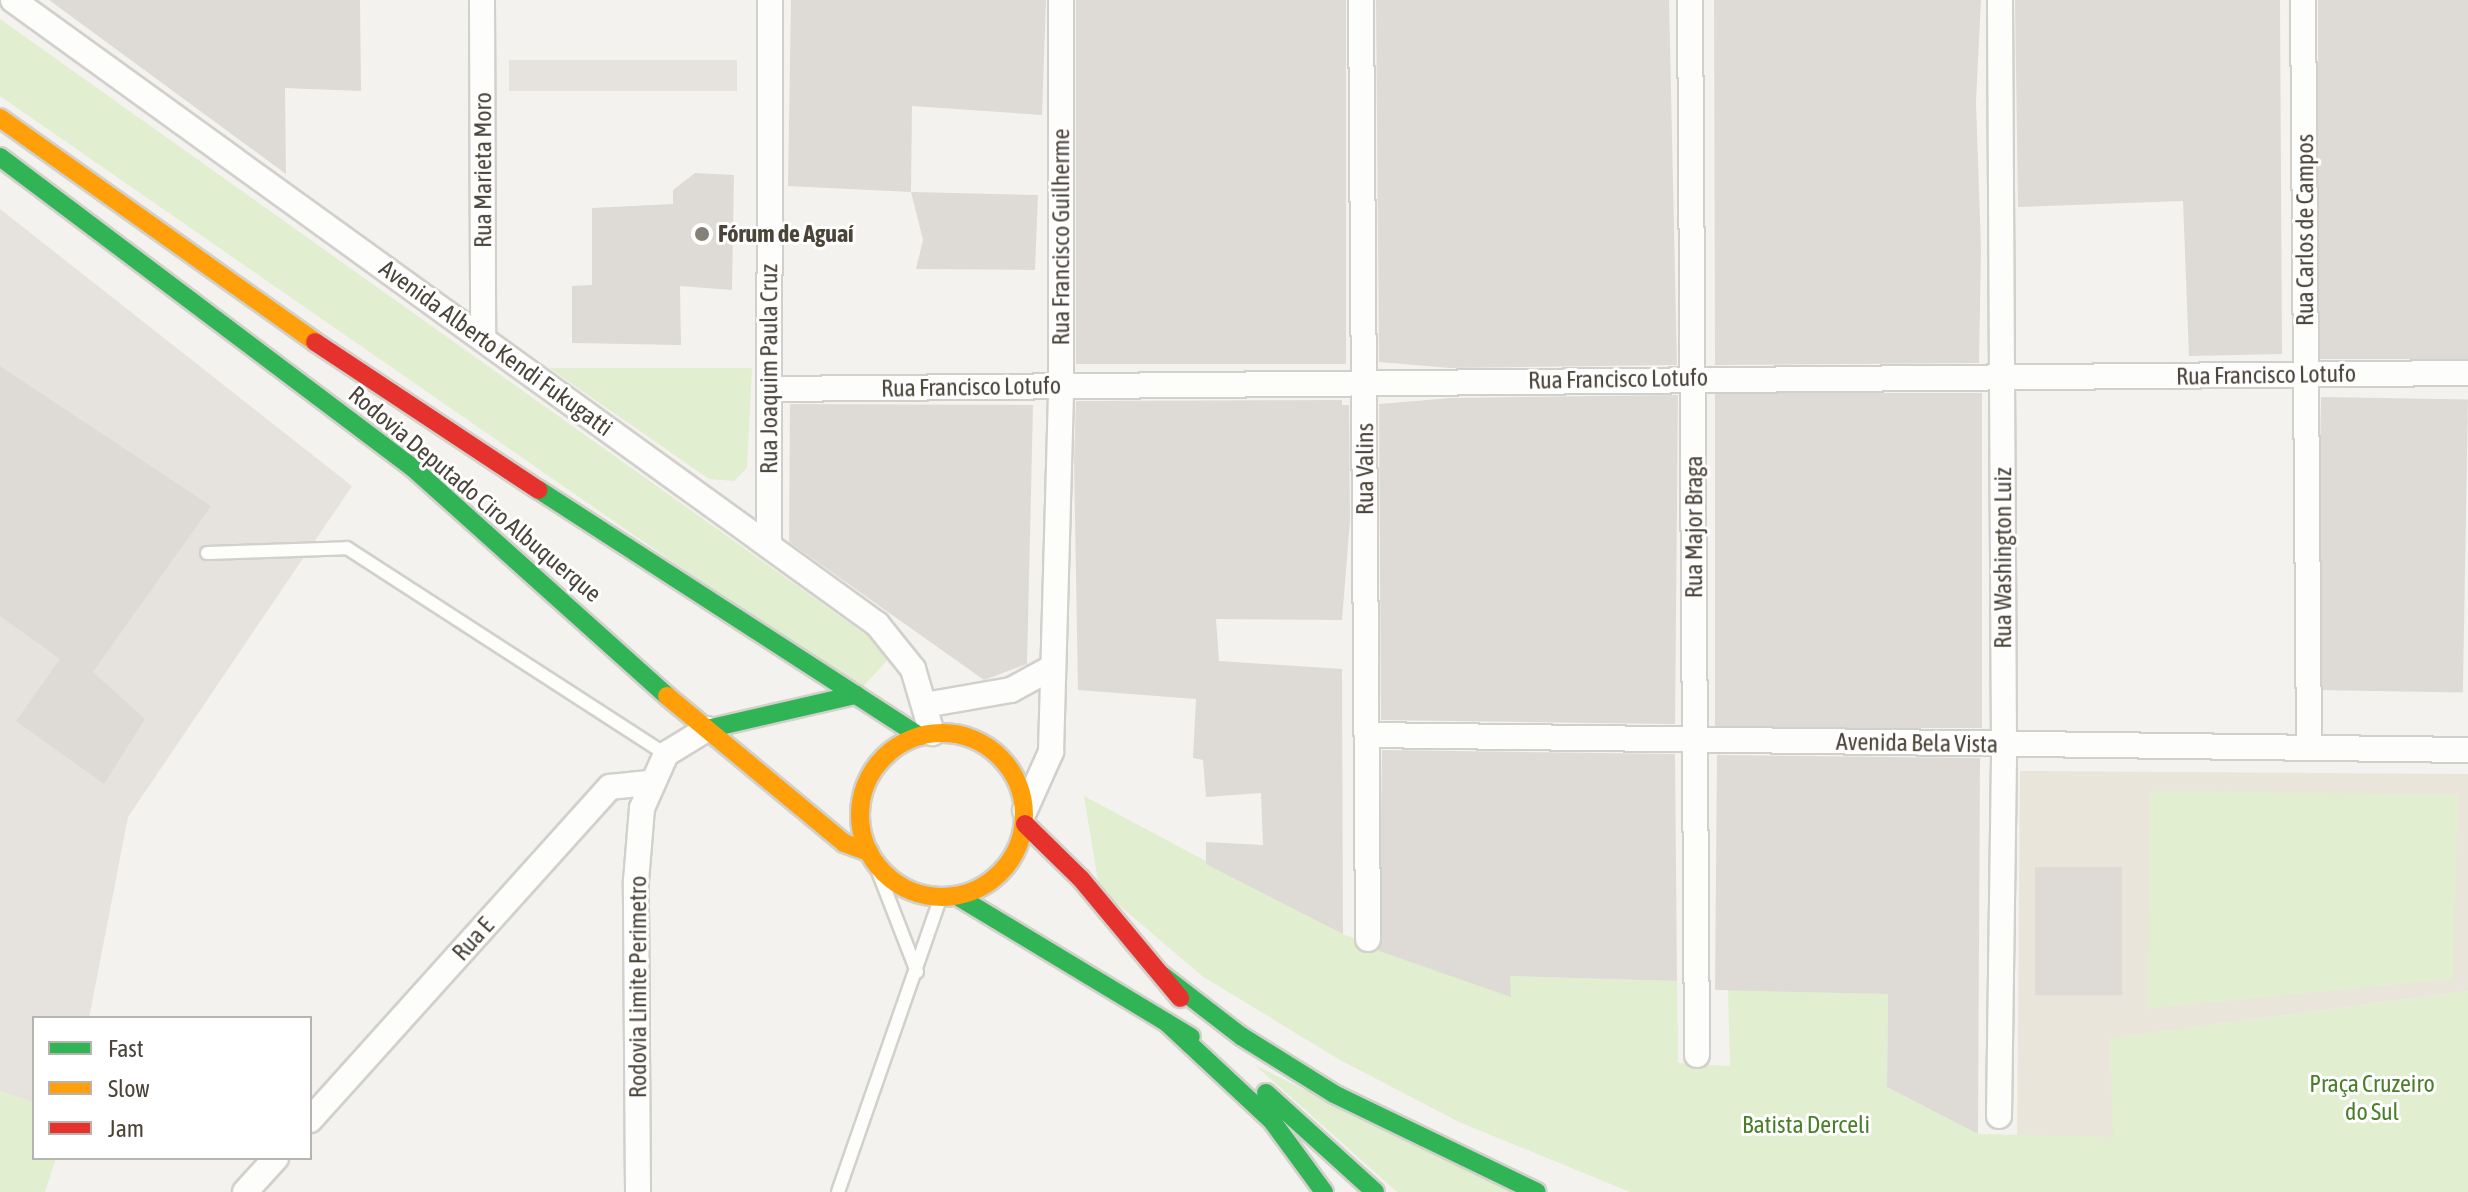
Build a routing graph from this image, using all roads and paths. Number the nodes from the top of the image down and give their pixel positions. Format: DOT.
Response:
graph roads {
  1 [pos="13,0"];
  2 [pos="482,0"];
  3 [pos="770,0"];
  4 [pos="1061,0"];
  5 [pos="1361,0"];
  6 [pos="1690,0"];
  7 [pos="2000,0"];
  8 [pos="2303,0"];
  9 [pos="0,118"];
  10 [pos="0,157"];
  11 [pos="483,339"];
  12 [pos="2468,373"];
  13 [pos="2306,374"];
  14 [pos="2002,377"];
  15 [pos="1694,378"];
  16 [pos="1364,383"];
  17 [pos="1061,386"];
  18 [pos="769,389"];
  19 [pos="769,545"];
  20 [pos="207,553"];
  21 [pos="1053,667"];
  22 [pos="856,695"];
  23 [pos="925,705"];
  24 [pos="707,729"];
  25 [pos="926,735"];
  26 [pos="1367,735"];
  27 [pos="1693,741"];
  28 [pos="2004,744"];
  29 [pos="2309,748"];
  30 [pos="2468,750"];
  31 [pos="666,754"];
  32 [pos="649,783"];
  33 [pos="1025,817"];
  34 [pos="871,857"];
  35 [pos="949,897"];
  36 [pos="1368,939"];
  37 [pos="917,972"];
  38 [pos="1162,975"];
  39 [pos="1167,1023"];
  40 [pos="1697,1055"];
  41 [pos="1226,1057"];
  42 [pos="1999,1116"];
  43 [pos="312,1118"];
  44 [pos="274,1160"];
  45 [pos="245,1192"];
  46 [pos="638,1192"];
  47 [pos="838,1192"];
  48 [pos="1324,1192"];
  49 [pos="1375,1192"];
  50 [pos="1537,1192"];
  1 -- 11 [label="street, Avenida Alberto Kendi Fukugatti"];
  2 -- 11 [label="street, Rua Marieta Moro"];
  3 -- 18 [label="street, Rua Joaquim Paula Cruz"];
  4 -- 17 [label="street, Rua Francisco Guilherme"];
  5 -- 16 [label="street, Rua Valins"];
  6 -- 15 [label="street, Rua Major Braga"];
  7 -- 14 [label="street, Rua Washington Luiz"];
  8 -- 13 [label="street, Rua Carlos de Campos"];
  9 -- 22 [label="main road, Rodovia Deputado Ciro Albuquerque"];
  10 -- 24 [label="main road, Rodovia Deputado Ciro Albuquerque"];
  11 -- 19 [label="street, Avenida Alberto Kendi Fukugatti"];
  12 -- 13 [label="street, Rua Francisco Lotufo"];
  13 -- 14 [label="street, Rua Francisco Lotufo"];
  13 -- 29 [label="street, Rua Carlos de Campos"];
  14 -- 15 [label="street, Rua Francisco Lotufo"];
  14 -- 28 [label="street, Rua Washington Luiz"];
  15 -- 16 [label="street, Rua Francisco Lotufo"];
  15 -- 27 [label="street, Rua Major Braga"];
  16 -- 17 [label="street, Rua Francisco Lotufo"];
  16 -- 26 [label="street, Rua Valins"];
  17 -- 18 [label="street, Rua Francisco Lotufo"];
  17 -- 21 [label="street, Rua Francisco Guilherme"];
  18 -- 19 [label="street, Rua Joaquim Paula Cruz"];
  19 -- 23 [label="street, Avenida Alberto Kendi Fukugatti"];
  20 -- 31 [label="lane"];
  21 -- 23 [label="street"];
  21 -- 33 [label="street, Rua Francisco Guilherme"];
  22 -- 24 [label="main road"];
  22 -- 25 [label="main road, Rodovia Deputado Ciro Albuquerque"];
  23 -- 25 [label="street, Avenida Alberto Kendi Fukugatti"];
  24 -- 31 [label="street"];
  24 -- 34 [label="main road, Rodovia Deputado Ciro Albuquerque"];
  25 -- 33 [label="main road"];
  25 -- 34 [label="main road"];
  26 -- 27 [label="street, Avenida Bela Vista"];
  26 -- 36 [label="street, Rua Valins"];
  27 -- 28 [label="street, Avenida Bela Vista"];
  27 -- 40 [label="street, Rua Major Braga"];
  28 -- 29 [label="street, Avenida Bela Vista"];
  28 -- 42 [label="street, Rua Washington Luiz"];
  29 -- 30 [label="street, Avenida Bela Vista"];
  31 -- 32 [label="street"];
  32 -- 43 [label="street, Rua E"];
  32 -- 46 [label="street, Rodovia Limite Perimetro"];
  33 -- 35 [label="main road"];
  33 -- 38 [label="main road"];
  34 -- 35 [label="main road"];
  34 -- 37 [label="lane"];
  35 -- 37 [label="lane"];
  35 -- 39 [label="main road"];
  37 -- 47 [label="lane"];
  38 -- 41 [label="main road"];
  38 -- 50 [label="main road"];
  39 -- 41 [label="main road"];
  39 -- 48 [label="main road"];
  41 -- 49 [label="main road"];
  44 -- 45 [label="street"];
}
